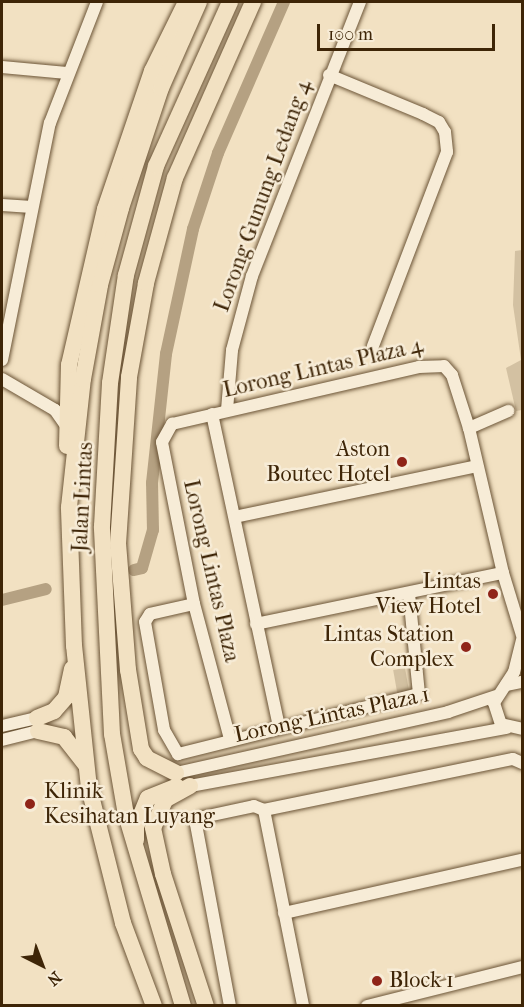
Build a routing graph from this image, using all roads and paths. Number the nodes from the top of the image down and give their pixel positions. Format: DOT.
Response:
graph roads {
  1 [pos="97,2"];
  2 [pos="186,2"];
  3 [pos="199,2"];
  4 [pos="230,2"];
  5 [pos="253,2"];
  6 [pos="360,2"];
  7 [pos="2,67"];
  8 [pos="67,73"];
  9 [pos="329,75"];
  10 [pos="2,205"];
  11 [pos="32,207"];
  12 [pos="373,346"];
  13 [pos="2,360"];
  14 [pos="130,369"];
  15 [pos="2,380"];
  16 [pos="227,410"];
  17 [pos="508,411"];
  18 [pos="212,414"];
  19 [pos="181,422"];
  20 [pos="66,426"];
  21 [pos="469,428"];
  22 [pos="108,433"];
  23 [pos="476,465"];
  24 [pos="69,507"];
  25 [pos="235,518"];
  26 [pos="503,573"];
  27 [pos="408,594"];
  28 [pos="194,604"];
  29 [pos="104,616"];
  30 [pos="256,624"];
  31 [pos="522,637"];
  32 [pos="74,646"];
  33 [pos="522,682"];
  34 [pos="506,685"];
  35 [pos="496,696"];
  36 [pos="37,724"];
  37 [pos="2,726"];
  38 [pos="279,727"];
  39 [pos="507,728"];
  40 [pos="522,730"];
  41 [pos="230,739"];
  42 [pos="2,740"];
  43 [pos="522,763"];
  44 [pos="86,765"];
  45 [pos="176,772"];
  46 [pos="190,786"];
  47 [pos="264,810"];
  48 [pos="138,857"];
  49 [pos="522,860"];
  50 [pos="149,891"];
  51 [pos="284,913"];
  52 [pos="522,967"];
  53 [pos="145,985"];
  54 [pos="205,1003"];
  55 [pos="146,1005"];
  56 [pos="154,1005"];
  57 [pos="183,1005"];
  58 [pos="230,1005"];
  59 [pos="303,1005"];
  60 [pos="367,1005"];
  1 -- 8 [label="street"];
  2 -- 20 [label="highway"];
  3 -- 24 [label="highway, Jalan Lintas"];
  4 -- 22 [label="highway, Jalan Lintas"];
  5 -- 14 [label="highway"];
  6 -- 9 [label="street, Lorong Gunung Ledang 4"];
  7 -- 8 [label="street"];
  8 -- 11 [label="street"];
  9 -- 12 [label="street"];
  9 -- 16 [label="street, Lorong Gunung Ledang 4"];
  10 -- 11 [label="street"];
  11 -- 13 [label="street"];
  14 -- 22 [label="highway"];
  14 -- 45 [label="highway"];
  15 -- 20 [label="street"];
  16 -- 18 [label="street, Lorong Lintas Plaza 4"];
  16 -- 21 [label="street, Lorong Lintas Plaza 4"];
  17 -- 21 [label="street"];
  18 -- 19 [label="street, Lorong Lintas Plaza 4"];
  18 -- 25 [label="street"];
  19 -- 28 [label="street, Lorong Lintas Plaza"];
  20 -- 24 [label="highway"];
  21 -- 23 [label="street, Lorong Lintas Plaza 4"];
  22 -- 29 [label="highway, Jalan Lintas"];
  23 -- 25 [label="street"];
  23 -- 26 [label="street, Lorong Lintas Plaza 4"];
  24 -- 32 [label="highway, Jalan Lintas"];
  25 -- 30 [label="street"];
  26 -- 27 [label="street"];
  26 -- 31 [label="street, Lorong Lintas Plaza 4"];
  27 -- 30 [label="street"];
  27 -- 38 [label="street, Lorong Lintas Plaza 1"];
  28 -- 41 [label="street, Lorong Lintas Plaza"];
  28 -- 41 [label="street"];
  29 -- 45 [label="highway"];
  29 -- 48 [label="highway, Jalan Lintas"];
  30 -- 38 [label="street"];
  31 -- 34 [label="street"];
  32 -- 36 [label="highway"];
  32 -- 44 [label="highway, Jalan Lintas"];
  33 -- 34 [label="street"];
  34 -- 35 [label="street"];
  35 -- 39 [label="street"];
  35 -- 45 [label="street, Lorong Lintas Plaza 1"];
  36 -- 37 [label="street"];
  36 -- 42 [label="street"];
  36 -- 44 [label="highway"];
  38 -- 41 [label="street"];
  39 -- 40 [label="street, Lorong Lintas Plaza 1"];
  39 -- 46 [label="street, Lorong Lintas Plaza 1"];
  43 -- 47 [label="street"];
  44 -- 53 [label="highway, Jalan Lintas"];
  46 -- 48 [label="highway"];
  46 -- 54 [label="highway"];
  47 -- 51 [label="street"];
  47 -- 58 [label="street"];
  48 -- 50 [label="highway, Jalan Lintas"];
  49 -- 51 [label="street"];
  50 -- 54 [label="highway"];
  50 -- 57 [label="highway, Jalan Lintas"];
  51 -- 59 [label="street"];
  52 -- 60 [label="street"];
  53 -- 55 [label="highway"];
  53 -- 56 [label="highway, Jalan Lintas"];
}
